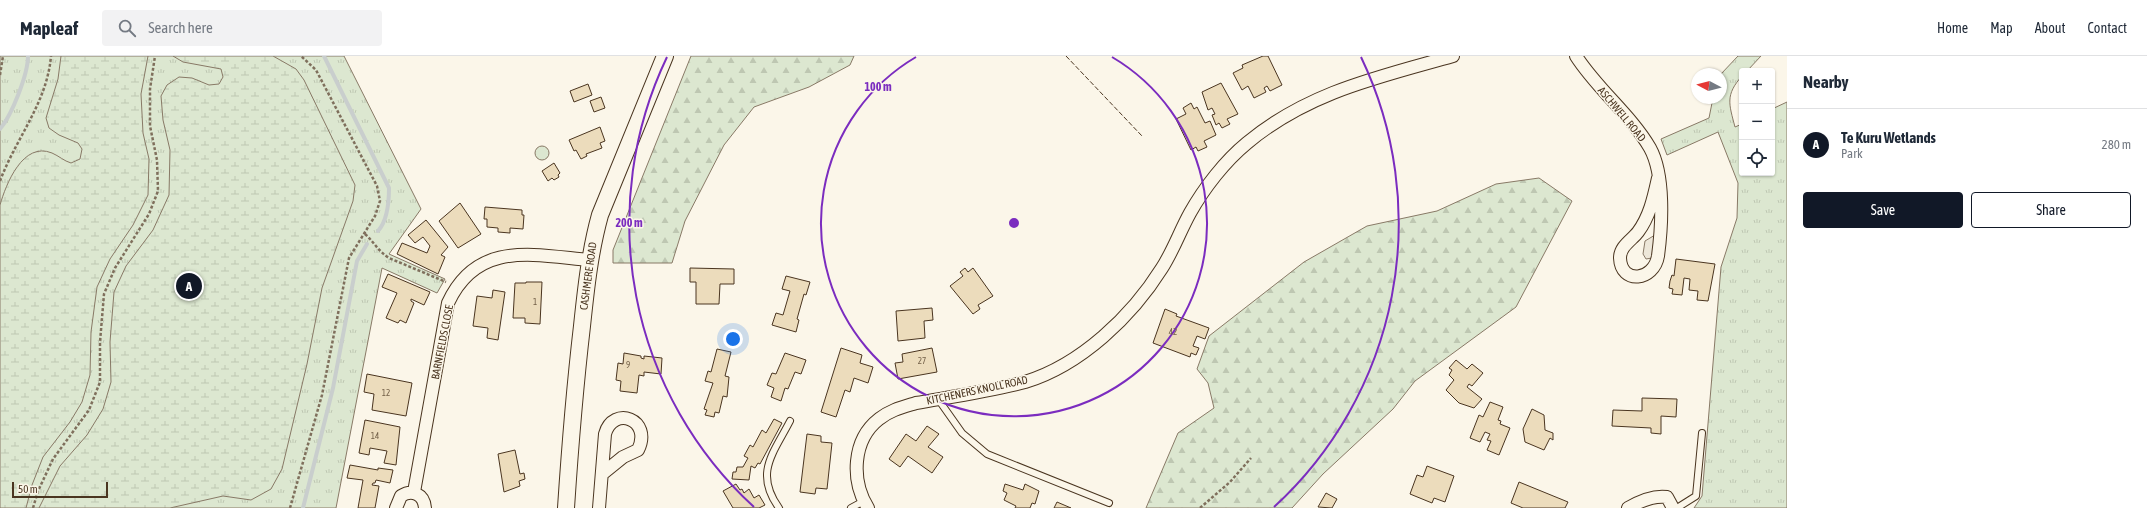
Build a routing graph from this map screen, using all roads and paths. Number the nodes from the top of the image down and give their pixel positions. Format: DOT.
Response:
graph roads {
  1 [pos="3,56"];
  2 [pos="51,56"];
  3 [pos="155,56"];
  4 [pos="301,56"];
  5 [pos="665,56"];
  6 [pos="1453,56"];
  7 [pos="1576,56"];
  8 [pos="0,75"];
  9 [pos="1658,178"];
  10 [pos="0,181"];
  11 [pos="365,234"];
  12 [pos="590,260"];
  13 [pos="446,282"];
  14 [pos="938,399"];
  15 [pos="790,421"];
  16 [pos="1702,433"];
  17 [pos="1251,458"];
  18 [pos="602,474"];
  19 [pos="414,492"];
  20 [pos="1109,503"];
  21 [pos="866,505"];
  22 [pos="33,508"];
  23 [pos="290,508"];
  24 [pos="396,508"];
  25 [pos="425,508"];
  26 [pos="566,508"];
  27 [pos="599,508"];
  28 [pos="779,508"];
  29 [pos="851,508"];
  30 [pos="1200,508"];
  31 [pos="1628,508"];
  32 [pos="1673,508"];
  33 [pos="1676,508"];
  1 -- 8 [label="path"];
  2 -- 10 [label="path"];
  3 -- 22 [label="path"];
  4 -- 11 [label="path"];
  5 -- 12 [label="street, CASHMERE ROAD"];
  6 -- 14 [label="street, KITCHENERS KNOLL ROAD"];
  7 -- 9 [label="street, ASCHWELL ROAD"];
  9 -- 9 [label="street, ASCHWELL ROAD"];
  11 -- 13 [label="path"];
  11 -- 23 [label="path"];
  12 -- 19 [label="street, BARNFIELDS CLOSE"];
  12 -- 26 [label="street, CASHMERE ROAD"];
  14 -- 20 [label="lane"];
  14 -- 21 [label="street, KITCHENERS KNOLL ROAD"];
  15 -- 28 [label="lane"];
  16 -- 33 [label="lane"];
  17 -- 30 [label="path"];
  18 -- 18 [label="street"];
  18 -- 27 [label="street"];
  19 -- 24 [label="street"];
  19 -- 25 [label="street"];
  21 -- 29 [label="lane"];
  31 -- 32 [label="street"];
}
